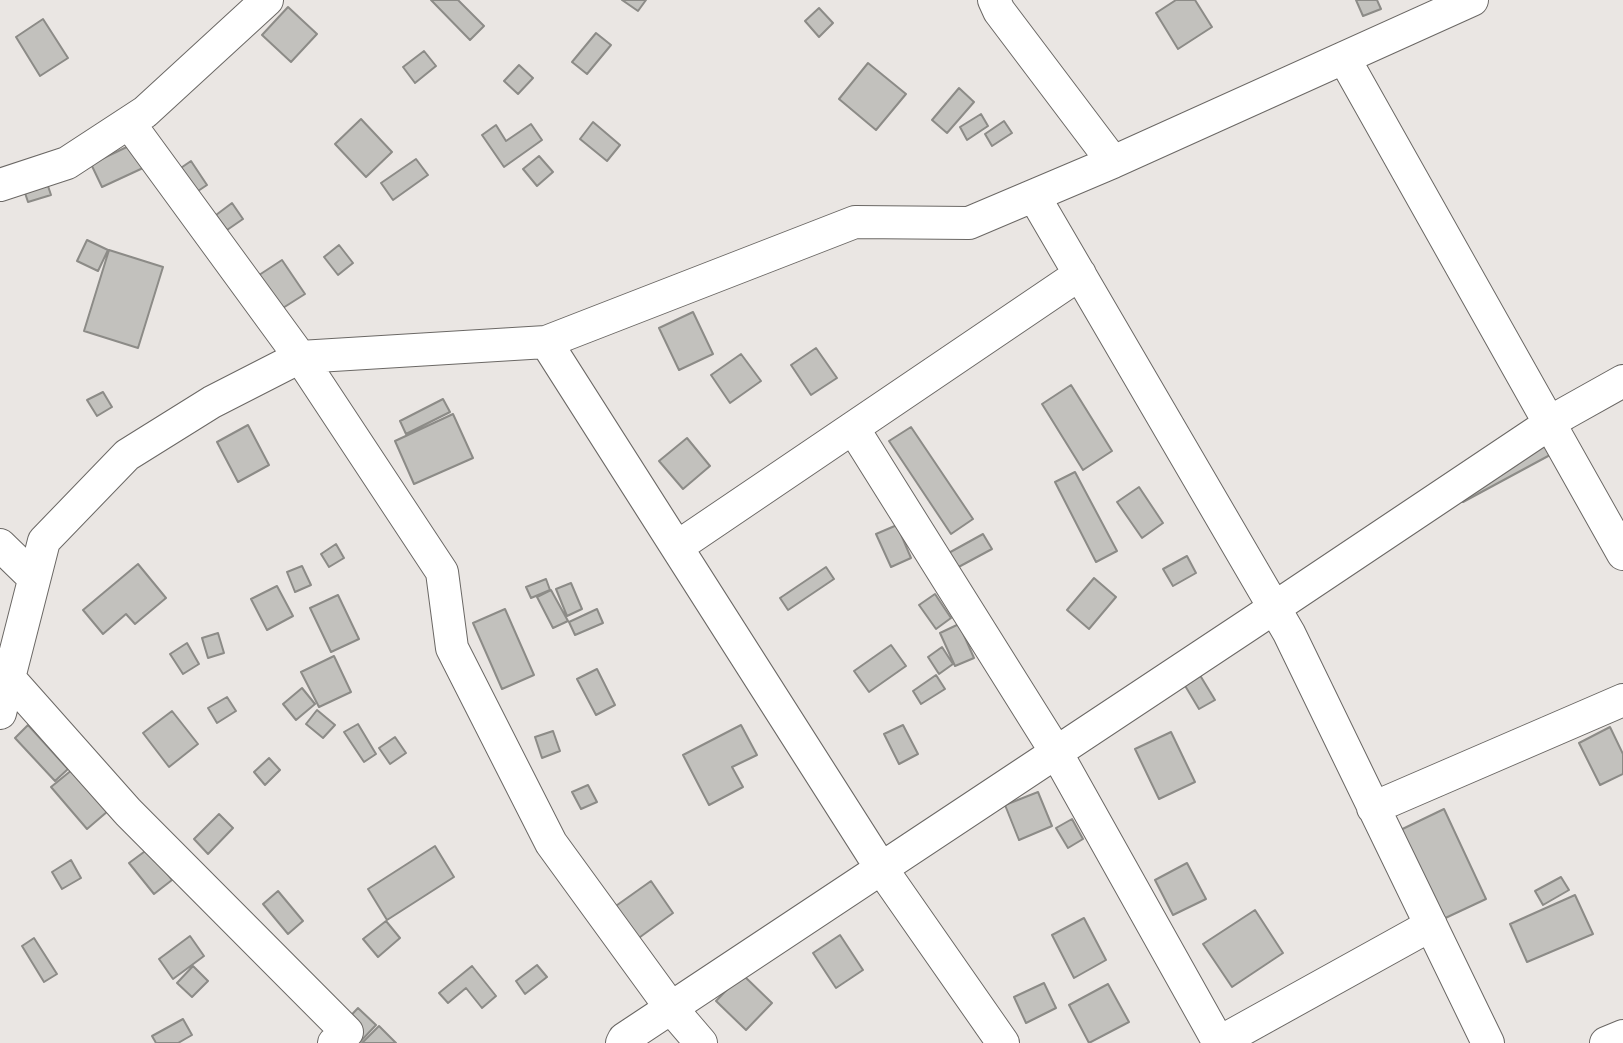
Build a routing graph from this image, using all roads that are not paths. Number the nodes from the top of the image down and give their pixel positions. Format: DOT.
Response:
graph roads {
  1 [pos="267,0"];
  2 [pos="994,0"];
  3 [pos="1472,0"];
  4 [pos="1344,58"];
  5 [pos="129,123"];
  6 [pos="1113,162"];
  7 [pos="0,185"];
  8 [pos="1034,196"];
  9 [pos="1080,274"];
  10 [pos="546,342"];
  11 [pos="300,358"];
  12 [pos="1623,381"];
  13 [pos="1550,424"];
  14 [pos="853,428"];
  15 [pos="0,545"];
  16 [pos="677,547"];
  17 [pos="1623,554"];
  18 [pos="34,578"];
  19 [pos="1274,608"];
  20 [pos="9,678"];
  21 [pos="1623,700"];
  22 [pos="0,713"];
  23 [pos="1056,752"];
  24 [pos="1373,808"];
  25 [pos="881,868"];
  26 [pos="1431,925"];
  27 [pos="671,1008"];
  28 [pos="1623,1036"];
  29 [pos="334,1043"];
  30 [pos="622,1043"];
  31 [pos="701,1043"];
  32 [pos="1003,1043"];
  33 [pos="1218,1043"];
  34 [pos="1488,1043"];
  35 [pos="1606,1043"];
  1 -- 5 [label="street"];
  2 -- 6 [label="street"];
  3 -- 4 [label="street"];
  4 -- 6 [label="street"];
  4 -- 13 [label="street"];
  5 -- 7 [label="street"];
  5 -- 11 [label="street"];
  6 -- 8 [label="street"];
  8 -- 9 [label="street"];
  8 -- 10 [label="street"];
  9 -- 14 [label="street"];
  9 -- 19 [label="street"];
  10 -- 11 [label="street"];
  10 -- 16 [label="street"];
  11 -- 18 [label="street"];
  11 -- 27 [label="street"];
  12 -- 13 [label="street"];
  13 -- 17 [label="street"];
  13 -- 19 [label="street"];
  14 -- 16 [label="street"];
  14 -- 23 [label="street"];
  15 -- 18 [label="street"];
  16 -- 25 [label="street"];
  18 -- 20 [label="street"];
  19 -- 23 [label="street"];
  19 -- 24 [label="street"];
  20 -- 22 [label="street"];
  20 -- 29 [label="street"];
  21 -- 24 [label="street"];
  23 -- 25 [label="street"];
  23 -- 33 [label="street"];
  24 -- 26 [label="street"];
  25 -- 27 [label="street"];
  25 -- 32 [label="street"];
  26 -- 33 [label="street"];
  26 -- 34 [label="street"];
  27 -- 30 [label="street"];
  27 -- 31 [label="street"];
  28 -- 35 [label="street"];
}
